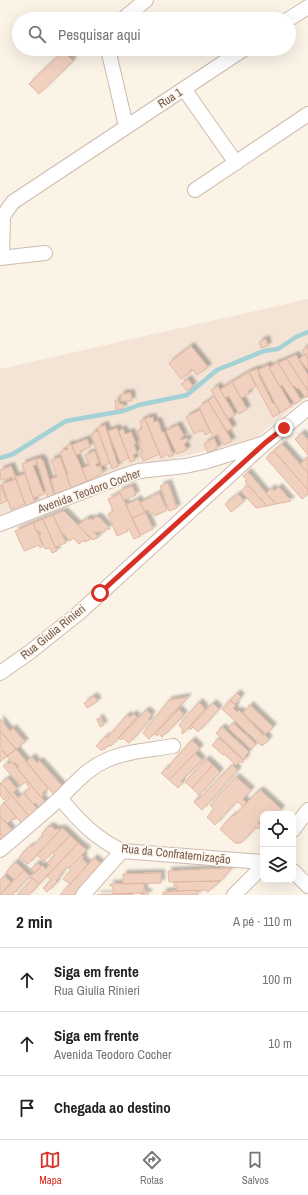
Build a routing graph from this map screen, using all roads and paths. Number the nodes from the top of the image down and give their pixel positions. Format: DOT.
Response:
graph roads {
  1 [pos="146,0"];
  2 [pos="308,7"];
  3 [pos="132,12"];
  4 [pos="296,15"];
  5 [pos="110,56"];
  6 [pos="234,56"];
  7 [pos="184,89"];
  8 [pos="308,114"];
  9 [pos="126,126"];
  10 [pos="236,163"];
  11 [pos="195,190"];
  12 [pos="45,253"];
  13 [pos="1,258"];
  14 [pos="308,408"];
  15 [pos="265,443"];
  16 [pos="221,457"];
  17 [pos="233,473"];
  18 [pos="0,524"];
  19 [pos="0,674"];
  20 [pos="173,746"];
  21 [pos="60,798"];
  22 [pos="308,810"];
  23 [pos="296,826"];
  24 [pos="0,850"];
  25 [pos="122,851"];
  26 [pos="260,862"];
  27 [pos="260,869"];
  28 [pos="296,874"];
  29 [pos="308,886"];
  30 [pos="83,895"];
  31 [pos="234,895"];
  1 -- 3 [label="street"];
  2 -- 4 [label="street"];
  5 -- 9 [label="street"];
  6 -- 7 [label="street, Rua 1"];
  7 -- 9 [label="street, Rua 1"];
  7 -- 10 [label="street"];
  8 -- 10 [label="street"];
  9 -- 13 [label="street, Rua 1"];
  10 -- 11 [label="street"];
  12 -- 13 [label="street"];
  14 -- 15 [label="street, Avenida Teodoro Cocher"];
  15 -- 16 [label="street, Avenida Teodoro Cocher"];
  15 -- 17 [label="street, Rua Giulia Rinieri"];
  16 -- 17 [label="street"];
  16 -- 18 [label="street, Avenida Teodoro Cocher"];
  17 -- 19 [label="street, Rua Giulia Rinieri"];
  20 -- 21 [label="street"];
  21 -- 24 [label="street"];
  21 -- 25 [label="street, Rua da Confraternização"];
  22 -- 23 [label="street"];
  25 -- 26 [label="street, Rua da Confraternização"];
  25 -- 30 [label="street"];
  27 -- 31 [label="street"];
  28 -- 29 [label="street"];
}
